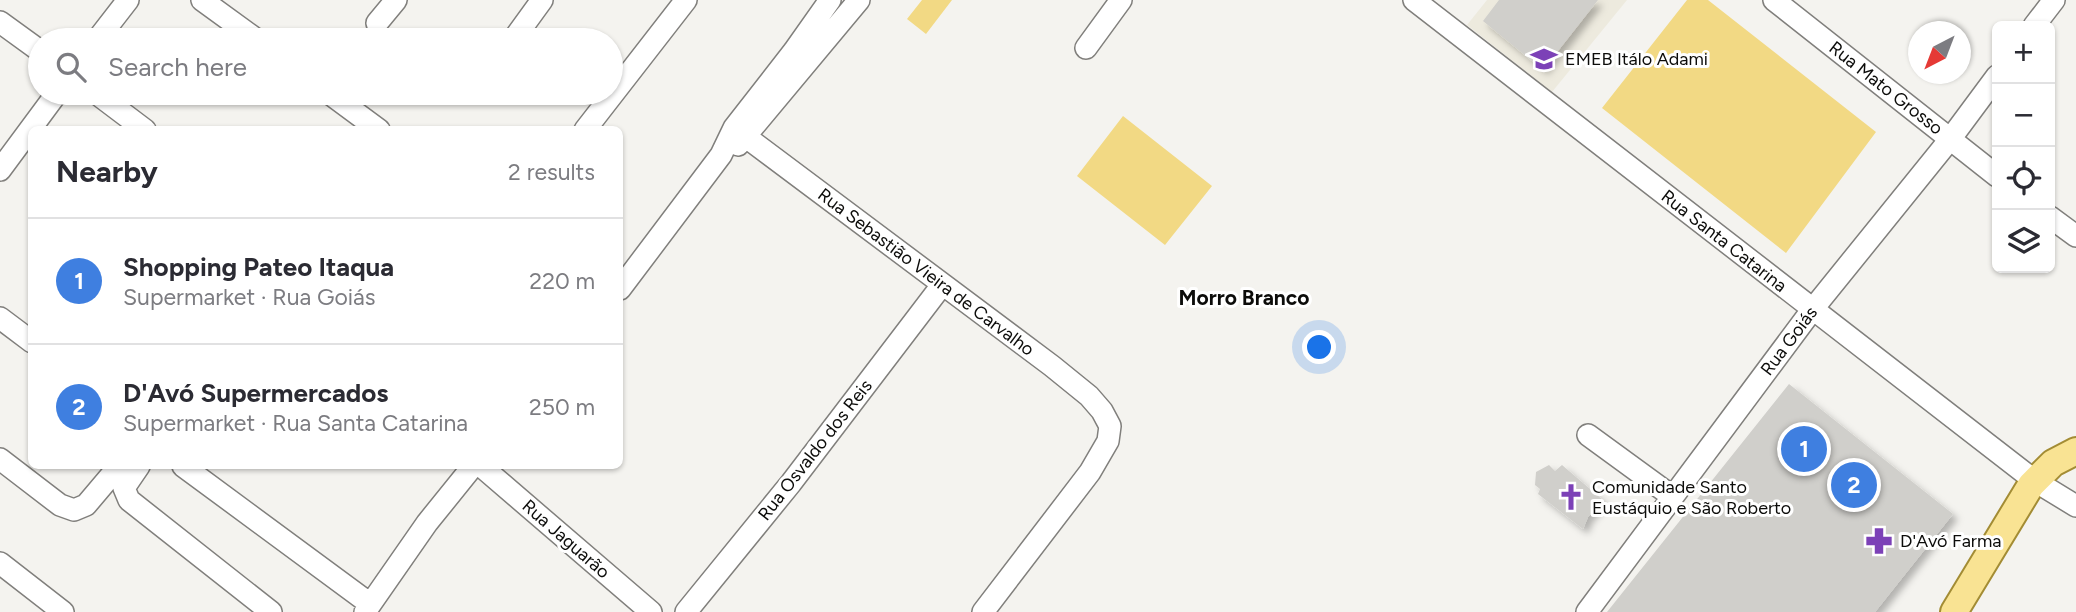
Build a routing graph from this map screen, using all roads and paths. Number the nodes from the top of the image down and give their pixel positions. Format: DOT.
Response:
graph roads {
  1 [pos="128,0"];
  2 [pos="202,0"];
  3 [pos="396,0"];
  4 [pos="542,0"];
  5 [pos="686,0"];
  6 [pos="830,0"];
  7 [pos="859,0"];
  8 [pos="1121,0"];
  9 [pos="1414,0"];
  10 [pos="1774,0"];
  11 [pos="2054,0"];
  12 [pos="2038,21"];
  13 [pos="0,22"];
  14 [pos="377,23"];
  15 [pos="106,28"];
  16 [pos="240,28"];
  17 [pos="522,28"];
  18 [pos="28,42"];
  19 [pos="1086,48"];
  20 [pos="623,81"];
  21 [pos="1992,83"];
  22 [pos="48,105"];
  23 [pos="112,105"];
  24 [pos="345,105"];
  25 [pos="604,105"];
  26 [pos="33,126"];
  27 [pos="140,126"];
  28 [pos="374,126"];
  29 [pos="588,126"];
  30 [pos="28,132"];
  31 [pos="740,133"];
  32 [pos="1951,138"];
  33 [pos="0,170"];
  34 [pos="1992,172"];
  35 [pos="2055,221"];
  36 [pos="2076,236"];
  37 [pos="623,285"];
  38 [pos="942,285"];
  39 [pos="1812,310"];
  40 [pos="0,318"];
  41 [pos="28,339"];
  42 [pos="1588,435"];
  43 [pos="2076,451"];
  44 [pos="0,459"];
  45 [pos="117,469"];
  46 [pos="137,469"];
  47 [pos="187,469"];
  48 [pos="471,469"];
  49 [pos="484,469"];
  50 [pos="2035,481"];
  51 [pos="1673,497"];
  52 [pos="2076,506"];
  53 [pos="0,563"];
  54 [pos="367,608"];
  55 [pos="64,612"];
  56 [pos="271,612"];
  57 [pos="651,612"];
  58 [pos="685,612"];
  59 [pos="983,612"];
  60 [pos="1587,612"];
  61 [pos="1954,612"];
  1 -- 15 [label="street"];
  2 -- 16 [label="street"];
  3 -- 14 [label="street"];
  4 -- 17 [label="street"];
  5 -- 20 [label="street"];
  6 -- 31 [label="street"];
  7 -- 31 [label="street"];
  8 -- 19 [label="street"];
  9 -- 39 [label="street, Rua Santa Catarina"];
  10 -- 32 [label="street, Rua Mato Grosso"];
  11 -- 12 [label="street"];
  13 -- 18 [label="street"];
  21 -- 32 [label="street, Rua Goiás"];
  22 -- 26 [label="street"];
  23 -- 27 [label="street"];
  24 -- 28 [label="street"];
  25 -- 29 [label="street"];
  30 -- 33 [label="street"];
  31 -- 37 [label="street"];
  31 -- 38 [label="street, Rua Sebastião Vieira de Carvalho"];
  32 -- 34 [label="street, Rua Mato Grosso"];
  32 -- 39 [label="street, Rua Goiás"];
  35 -- 36 [label="street"];
  38 -- 58 [label="street, Rua Osvaldo dos Reis"];
  38 -- 59 [label="street, Rua Sebastião Vieira de Carvalho"];
  39 -- 50 [label="street, Rua Santa Catarina"];
  39 -- 51 [label="street, Rua Goiás"];
  40 -- 41 [label="street"];
  42 -- 51 [label="street"];
  43 -- 50 [label="main road"];
  44 -- 45 [label="street"];
  46 -- 56 [label="street"];
  47 -- 54 [label="street"];
  48 -- 54 [label="street"];
  49 -- 57 [label="street, Rua Jaguarão"];
  50 -- 52 [label="street, Rua Santa Catarina"];
  50 -- 61 [label="main road"];
  51 -- 60 [label="street, Rua Goiás"];
  53 -- 55 [label="street"];
}
